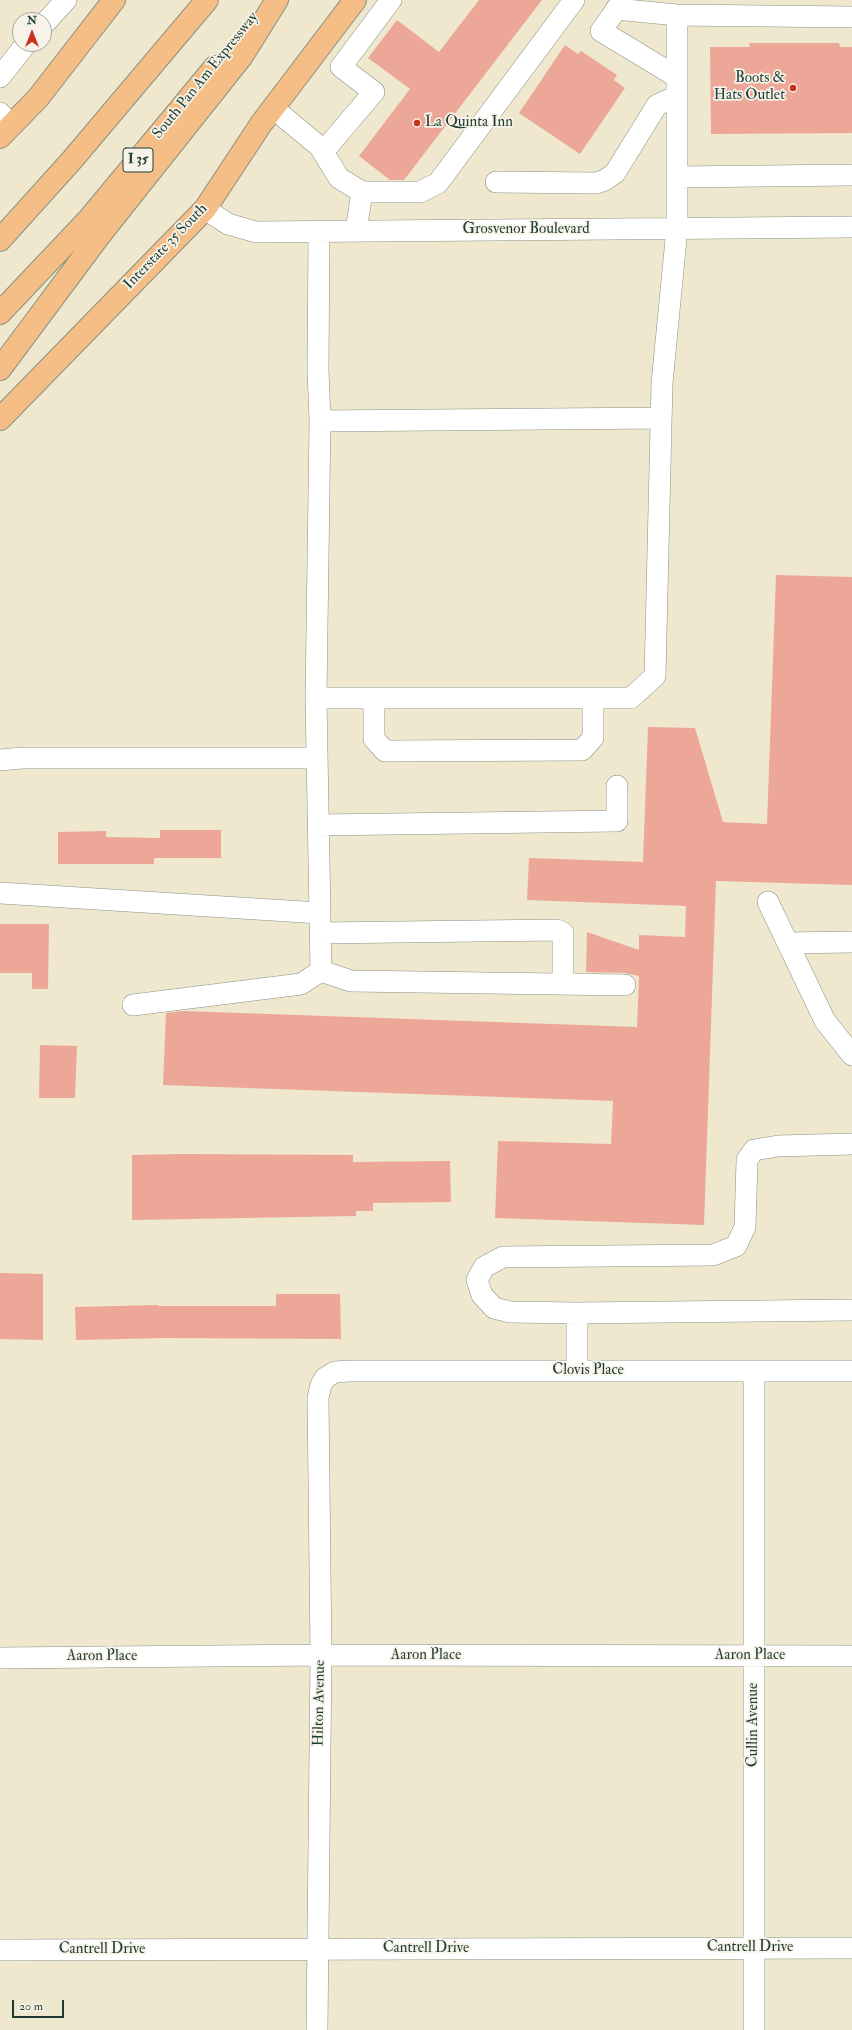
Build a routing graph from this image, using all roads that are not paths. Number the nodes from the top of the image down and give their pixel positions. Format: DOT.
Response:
graph roads {
  1 [pos="66,0"];
  2 [pos="114,0"];
  3 [pos="207,0"];
  4 [pos="267,0"];
  5 [pos="277,0"];
  6 [pos="355,0"];
  7 [pos="391,0"];
  8 [pos="574,0"];
  9 [pos="620,5"];
  10 [pos="687,10"];
  11 [pos="52,15"];
  12 [pos="852,17"];
  13 [pos="20,52"];
  14 [pos="0,77"];
  15 [pos="677,86"];
  16 [pos="273,108"];
  17 [pos="4,125"];
  18 [pos="323,152"];
  19 [pos="852,175"];
  20 [pos="677,177"];
  21 [pos="496,182"];
  22 [pos="362,192"];
  23 [pos="204,209"];
  24 [pos="852,227"];
  25 [pos="677,229"];
  26 [pos="356,231"];
  27 [pos="319,232"];
  28 [pos="0,240"];
  29 [pos="0,313"];
  30 [pos="0,369"];
  31 [pos="661,418"];
  32 [pos="0,419"];
  33 [pos="320,421"];
  34 [pos="316,698"];
  35 [pos="374,698"];
  36 [pos="593,698"];
  37 [pos="317,758"];
  38 [pos="0,760"];
  39 [pos="617,786"];
  40 [pos="318,825"];
  41 [pos="0,893"];
  42 [pos="768,902"];
  43 [pos="320,923"];
  44 [pos="852,942"];
  45 [pos="788,943"];
  46 [pos="321,971"];
  47 [pos="563,984"];
  48 [pos="625,986"];
  49 [pos="133,1005"];
  50 [pos="852,1055"];
  51 [pos="852,1144"];
  52 [pos="852,1310"];
  53 [pos="577,1313"];
  54 [pos="577,1371"];
  55 [pos="754,1371"];
  56 [pos="852,1371"];
  57 [pos="325,1378"];
  58 [pos="321,1655"];
  59 [pos="754,1656"];
  60 [pos="852,1656"];
  61 [pos="0,1658"];
  62 [pos="754,1948"];
  63 [pos="852,1948"];
  64 [pos="317,1949"];
  65 [pos="0,1950"];
  66 [pos="317,2030"];
  67 [pos="754,2030"];
  1 -- 11 [label="street"];
  2 -- 17 [label="main road"];
  3 -- 28 [label="main road"];
  4 -- 29 [label="main road, South Pan Am Expressway / I 35"];
  5 -- 30 [label="main road"];
  6 -- 16 [label="main road, Interstate 35 South"];
  7 -- 18 [label="street"];
  8 -- 22 [label="street"];
  9 -- 10 [label="street"];
  9 -- 15 [label="street"];
  10 -- 12 [label="street"];
  10 -- 15 [label="street"];
  13 -- 14 [label="street"];
  15 -- 20 [label="street"];
  15 -- 21 [label="street"];
  16 -- 18 [label="street"];
  16 -- 23 [label="main road, Interstate 35 South"];
  18 -- 22 [label="street"];
  19 -- 20 [label="street"];
  20 -- 25 [label="street"];
  22 -- 26 [label="street"];
  23 -- 27 [label="street, Grosvenor Boulevard"];
  23 -- 32 [label="main road, Interstate 35 South"];
  24 -- 25 [label="street, Grosvenor Boulevard"];
  25 -- 26 [label="street, Grosvenor Boulevard"];
  25 -- 31 [label="street"];
  26 -- 27 [label="street, Grosvenor Boulevard"];
  27 -- 33 [label="street"];
  31 -- 33 [label="street"];
  31 -- 36 [label="street"];
  33 -- 34 [label="street"];
  34 -- 35 [label="street"];
  34 -- 37 [label="street"];
  35 -- 36 [label="street"];
  35 -- 36 [label="street"];
  37 -- 38 [label="street"];
  37 -- 40 [label="street"];
  39 -- 40 [label="street"];
  40 -- 43 [label="street"];
  41 -- 43 [label="street"];
  42 -- 45 [label="street"];
  43 -- 46 [label="street"];
  43 -- 47 [label="street"];
  44 -- 45 [label="street"];
  45 -- 50 [label="street"];
  46 -- 47 [label="street"];
  46 -- 49 [label="street"];
  47 -- 48 [label="street"];
  51 -- 53 [label="street"];
  52 -- 53 [label="street"];
  53 -- 54 [label="street"];
  54 -- 55 [label="street, Clovis Place"];
  54 -- 57 [label="street, Clovis Place"];
  55 -- 56 [label="street, Clovis Place"];
  55 -- 59 [label="street, Cullin Avenue"];
  57 -- 58 [label="street, Hilton Avenue"];
  58 -- 59 [label="street, Aaron Place"];
  58 -- 61 [label="street, Aaron Place"];
  58 -- 64 [label="street, Hilton Avenue"];
  59 -- 60 [label="street, Aaron Place"];
  59 -- 62 [label="street, Cullin Avenue"];
  62 -- 63 [label="street, Cantrell Drive"];
  62 -- 64 [label="street, Cantrell Drive"];
  62 -- 67 [label="street, Cullin Avenue"];
  64 -- 65 [label="street, Cantrell Drive"];
  64 -- 66 [label="street, Hilton Avenue"];
}
